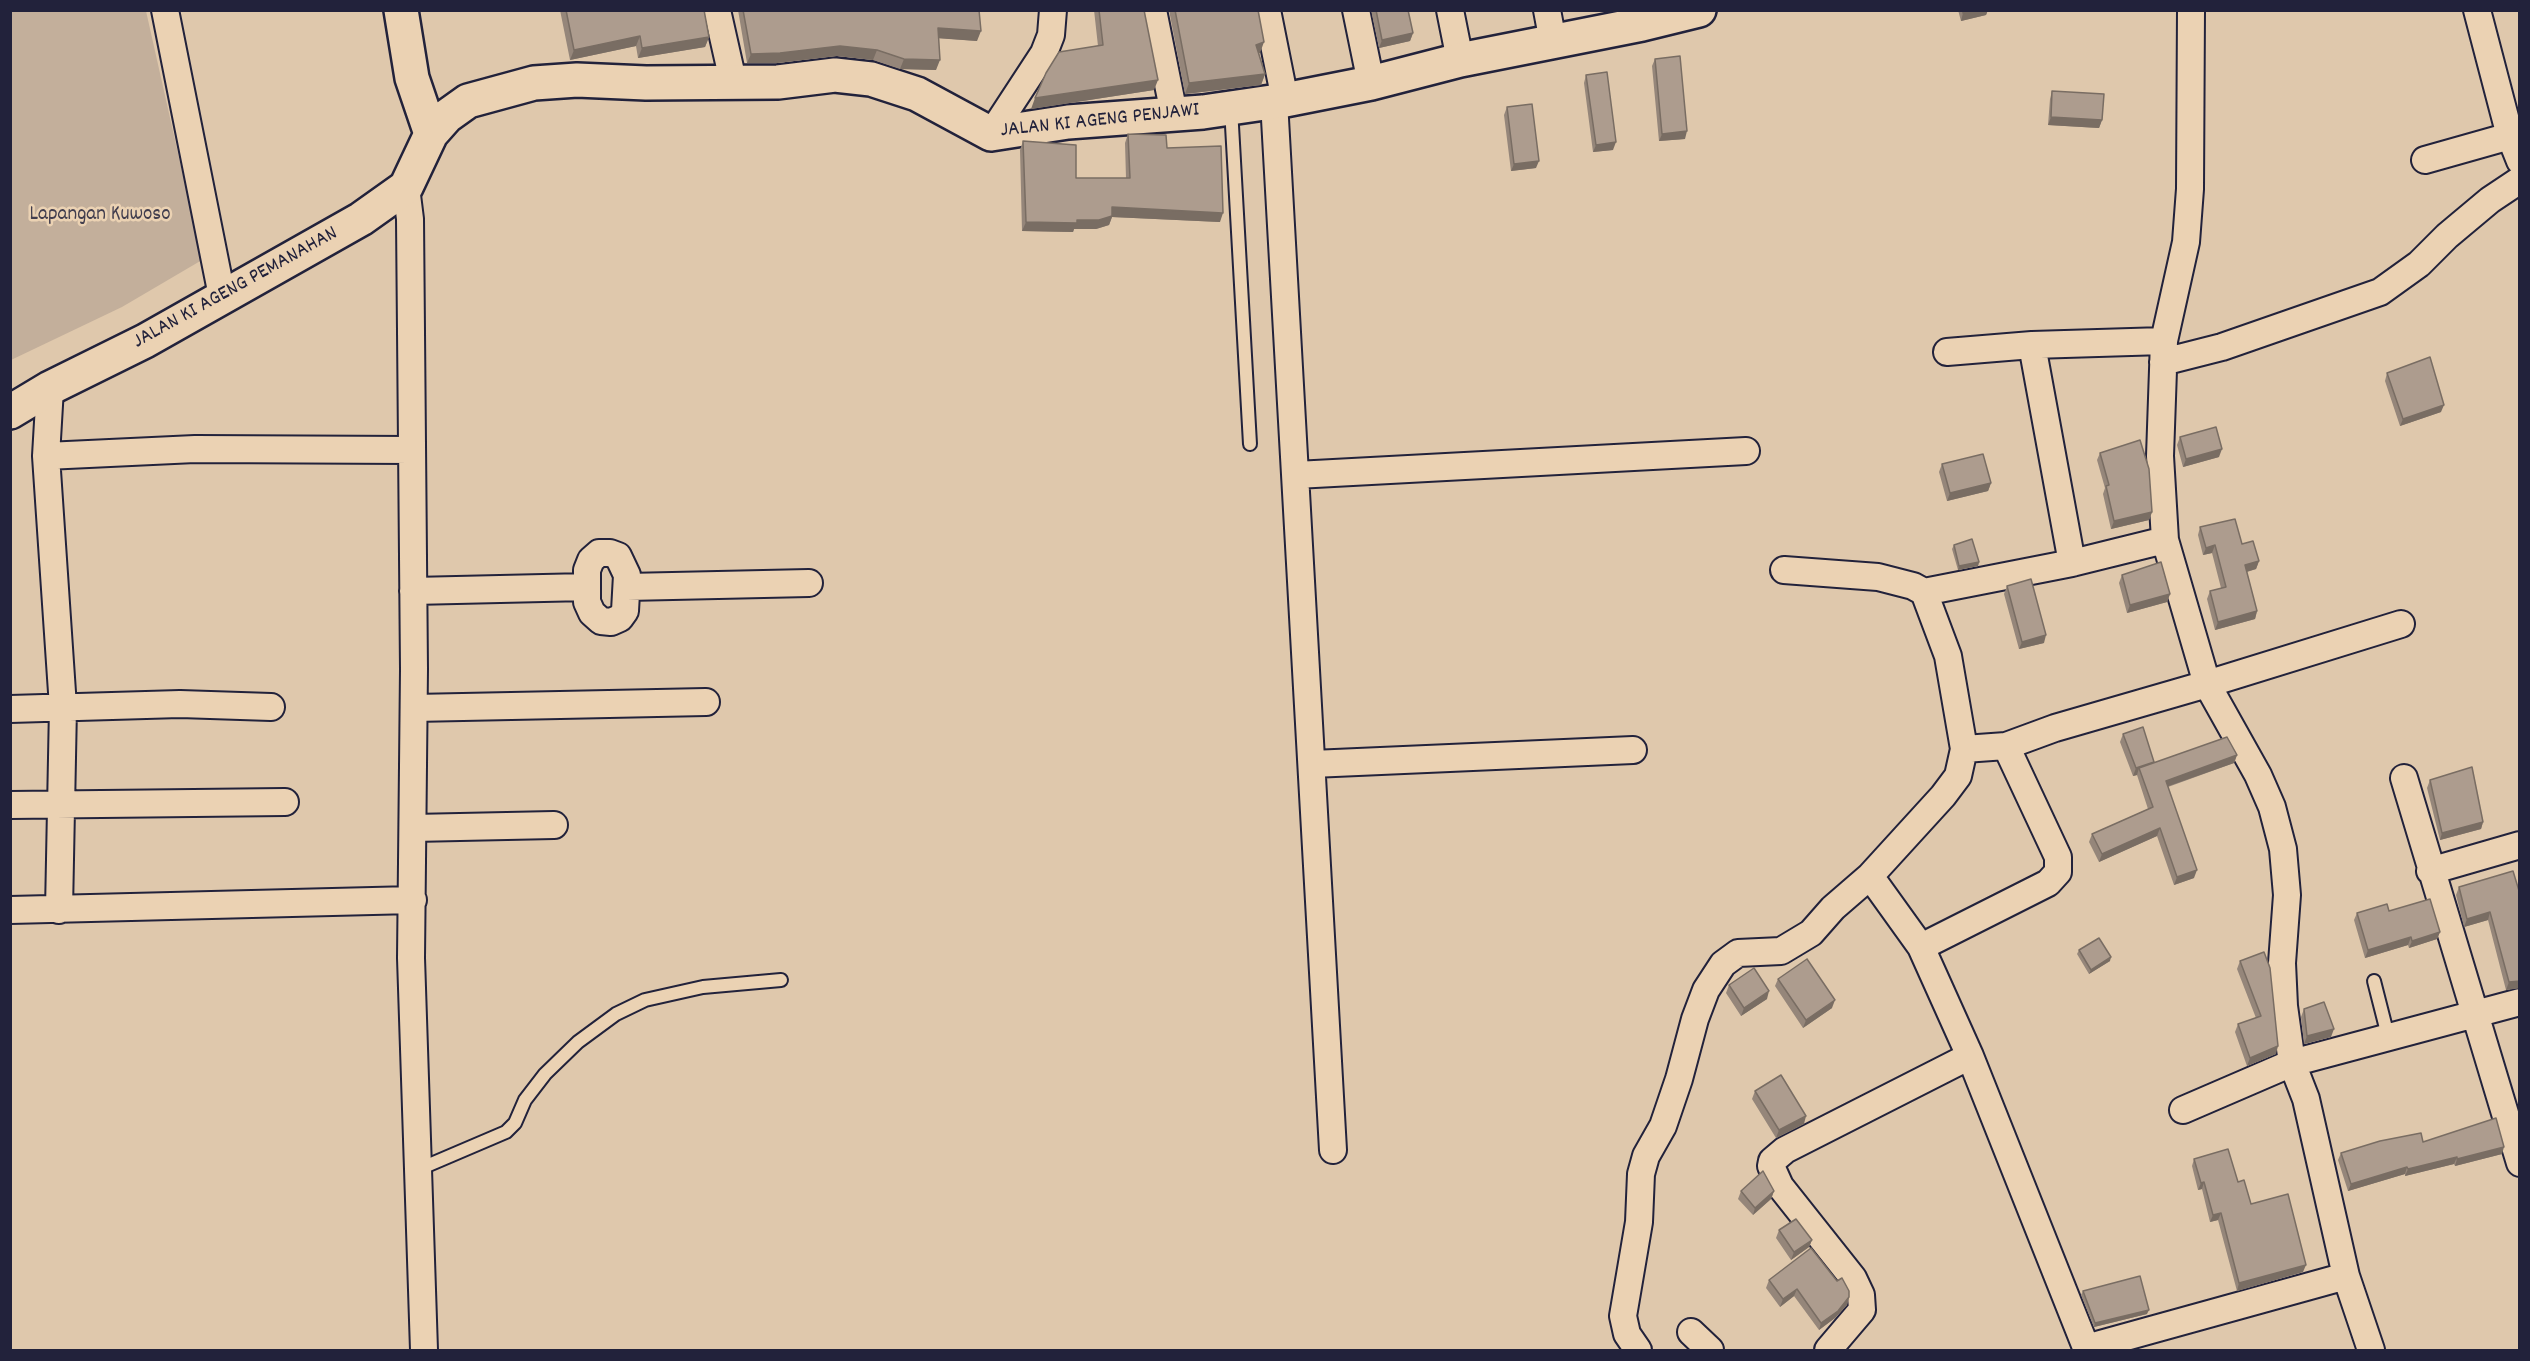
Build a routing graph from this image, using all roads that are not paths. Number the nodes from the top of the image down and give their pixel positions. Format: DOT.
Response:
graph roads {
  1 [pos="401,10"];
  2 [pos="717,10"];
  3 [pos="1053,10"];
  4 [pos="1154,10"];
  5 [pos="1267,10"];
  6 [pos="1356,10"];
  7 [pos="1450,10"];
  8 [pos="1700,10"];
  9 [pos="2191,10"];
  10 [pos="2477,10"];
  11 [pos="169,12"];
  12 [pos="1550,26"];
  13 [pos="1460,60"];
  14 [pos="733,81"];
  15 [pos="1371,83"];
  16 [pos="1280,100"];
  17 [pos="1231,107"];
  18 [pos="1174,114"];
  19 [pos="431,134"];
  20 [pos="991,134"];
  21 [pos="2510,136"];
  22 [pos="2425,160"];
  23 [pos="2520,161"];
  24 [pos="2520,180"];
  25 [pos="406,187"];
  26 [pos="222,296"];
  27 [pos="2032,345"];
  28 [pos="1947,352"];
  29 [pos="2164,352"];
  30 [pos="50,387"];
  31 [pos="10,412"];
  32 [pos="1250,444"];
  33 [pos="412,450"];
  34 [pos="1746,451"];
  35 [pos="46,456"];
  36 [pos="1296,475"];
  37 [pos="2165,540"];
  38 [pos="2072,563"];
  39 [pos="1784,570"];
  40 [pos="809,583"];
  41 [pos="587,587"];
  42 [pos="627,587"];
  43 [pos="413,591"];
  44 [pos="1924,592"];
  45 [pos="2401,624"];
  46 [pos="2207,684"];
  47 [pos="706,702"];
  48 [pos="63,707"];
  49 [pos="271,707"];
  50 [pos="414,708"];
  51 [pos="10,709"];
  52 [pos="2006,746"];
  53 [pos="1964,749"];
  54 [pos="1633,750"];
  55 [pos="1312,764"];
  56 [pos="2404,778"];
  57 [pos="285,802"];
  58 [pos="10,805"];
  59 [pos="63,805"];
  60 [pos="554,825"];
  61 [pos="413,828"];
  62 [pos="2520,846"];
  63 [pos="2430,871"];
  64 [pos="1870,876"];
  65 [pos="413,900"];
  66 [pos="10,910"];
  67 [pos="59,910"];
  68 [pos="1920,947"];
  69 [pos="781,980"];
  70 [pos="2374,981"];
  71 [pos="2520,1002"];
  72 [pos="2475,1015"];
  73 [pos="2388,1036"];
  74 [pos="1970,1056"];
  75 [pos="2292,1063"];
  76 [pos="2183,1110"];
  77 [pos="1333,1150"];
  78 [pos="2520,1162"];
  79 [pos="417,1170"];
  80 [pos="2346,1276"];
  81 [pos="1691,1332"];
  82 [pos="2086,1349"];
  83 [pos="424,1350"];
  84 [pos="1638,1350"];
  85 [pos="1710,1350"];
  86 [pos="1828,1350"];
  87 [pos="2371,1350"];
  1 -- 19 [label="main road"];
  2 -- 14 [label="street"];
  3 -- 20 [label="street"];
  4 -- 18 [label="street"];
  5 -- 16 [label="street"];
  6 -- 15 [label="street"];
  7 -- 13 [label="street"];
  8 -- 12 [label="main road, JALAN KI AGENG PENJAWI"];
  9 -- 29 [label="street"];
  10 -- 21 [label="street"];
  11 -- 26 [label="street"];
  12 -- 13 [label="main road, JALAN KI AGENG PENJAWI"];
  13 -- 15 [label="main road, JALAN KI AGENG PENJAWI"];
  14 -- 19 [label="main road, JALAN KI AGENG PENJAWI"];
  14 -- 20 [label="main road, JALAN KI AGENG PENJAWI"];
  15 -- 16 [label="main road, JALAN KI AGENG PENJAWI"];
  16 -- 17 [label="main road, JALAN KI AGENG PENJAWI"];
  16 -- 36 [label="street"];
  17 -- 18 [label="main road, JALAN KI AGENG PENJAWI"];
  17 -- 32 [label="lane"];
  18 -- 20 [label="main road, JALAN KI AGENG PENJAWI"];
  19 -- 25 [label="main road, JALAN KI AGENG PEMANAHAN"];
  21 -- 22 [label="street"];
  21 -- 23 [label="street"];
  24 -- 29 [label="street"];
  25 -- 26 [label="main road, JALAN KI AGENG PEMANAHAN"];
  25 -- 33 [label="street"];
  26 -- 30 [label="main road, JALAN KI AGENG PEMANAHAN"];
  27 -- 28 [label="street"];
  27 -- 29 [label="street"];
  27 -- 38 [label="street"];
  29 -- 37 [label="street"];
  30 -- 31 [label="main road, JALAN KI AGENG PEMANAHAN"];
  30 -- 35 [label="street"];
  33 -- 35 [label="street"];
  33 -- 43 [label="street"];
  34 -- 36 [label="street"];
  35 -- 48 [label="street"];
  36 -- 55 [label="street"];
  37 -- 38 [label="street"];
  37 -- 46 [label="street"];
  38 -- 44 [label="street"];
  39 -- 44 [label="street"];
  40 -- 42 [label="street"];
  41 -- 42 [label="street"];
  41 -- 42 [label="street"];
  41 -- 43 [label="street"];
  43 -- 50 [label="street"];
  44 -- 53 [label="street"];
  45 -- 46 [label="street"];
  46 -- 52 [label="street"];
  46 -- 75 [label="street"];
  47 -- 50 [label="street"];
  48 -- 49 [label="street"];
  48 -- 51 [label="street"];
  48 -- 59 [label="street"];
  50 -- 61 [label="street"];
  52 -- 53 [label="street"];
  52 -- 68 [label="street"];
  53 -- 64 [label="street"];
  54 -- 55 [label="street"];
  55 -- 77 [label="street"];
  56 -- 63 [label="street"];
  57 -- 59 [label="street"];
  58 -- 59 [label="street"];
  59 -- 67 [label="street"];
  60 -- 61 [label="street"];
  61 -- 65 [label="street"];
  62 -- 63 [label="street"];
  63 -- 72 [label="street"];
  64 -- 68 [label="street"];
  64 -- 84 [label="street"];
  65 -- 67 [label="street"];
  65 -- 79 [label="street"];
  66 -- 67 [label="street"];
  68 -- 74 [label="street"];
  69 -- 79 [label="lane"];
  70 -- 73 [label="lane"];
  71 -- 72 [label="street"];
  72 -- 73 [label="street"];
  72 -- 78 [label="street"];
  73 -- 75 [label="street"];
  74 -- 82 [label="street"];
  74 -- 86 [label="street"];
  75 -- 76 [label="street"];
  75 -- 80 [label="street"];
  79 -- 83 [label="street"];
  80 -- 82 [label="street"];
  80 -- 87 [label="street"];
  81 -- 85 [label="street"];
}
